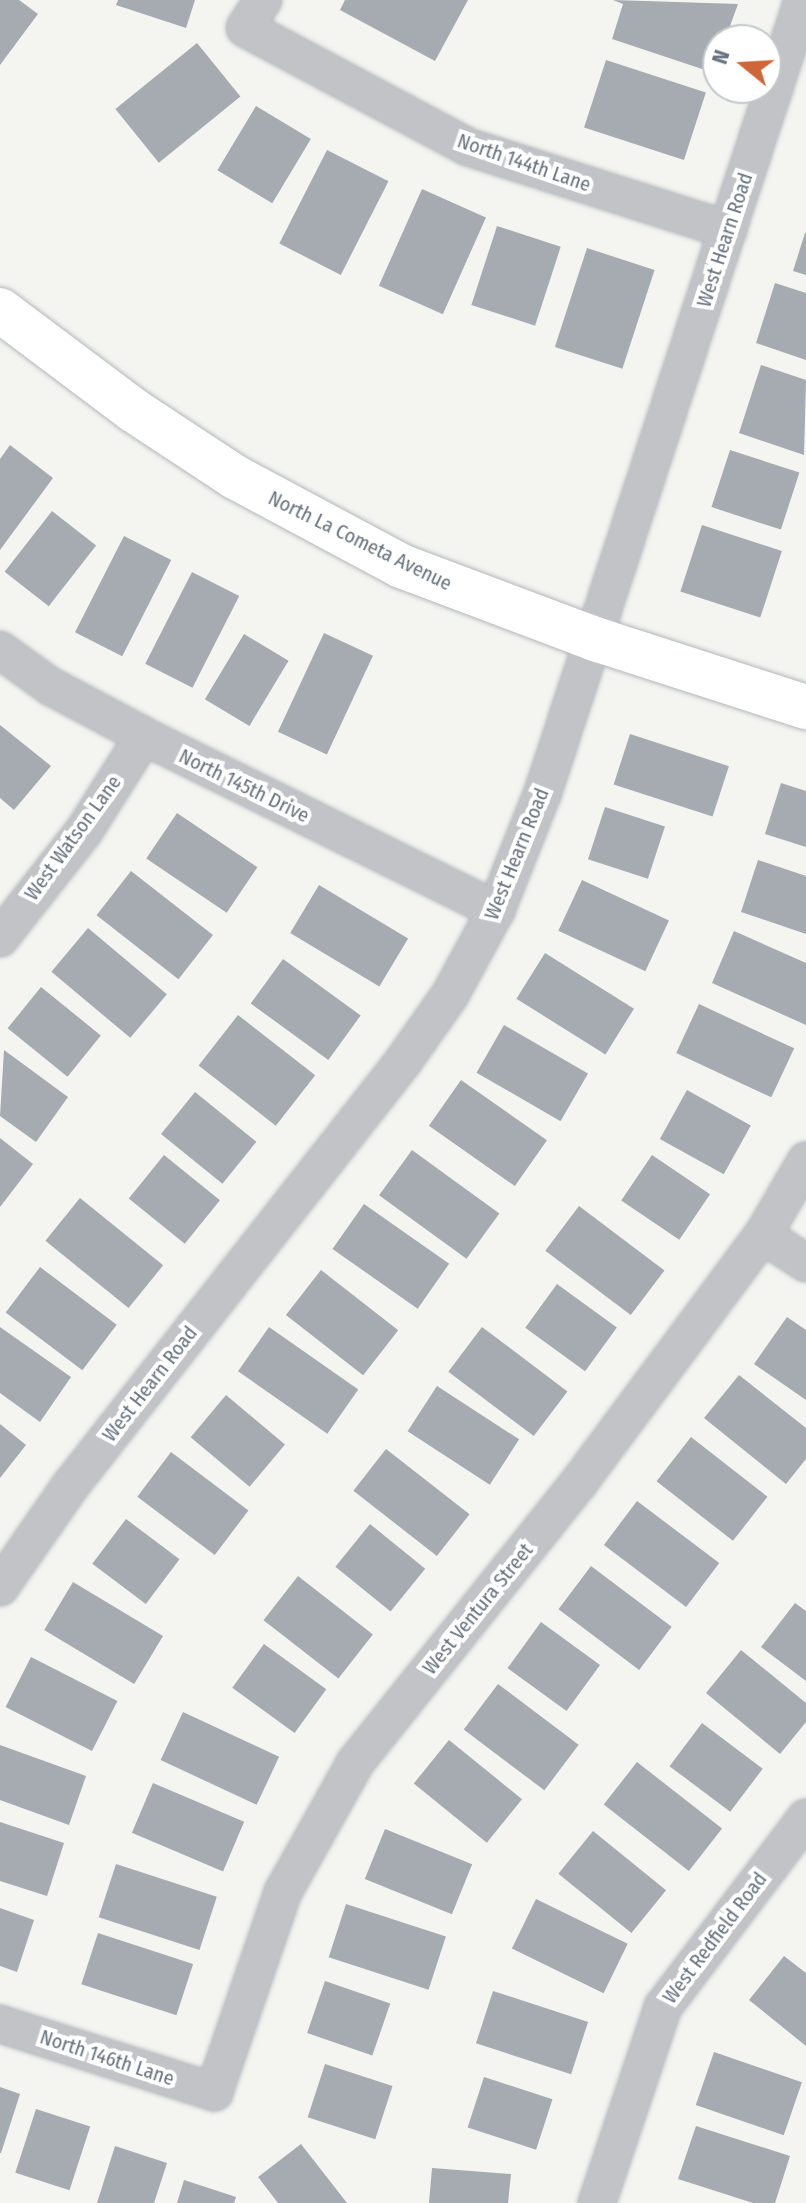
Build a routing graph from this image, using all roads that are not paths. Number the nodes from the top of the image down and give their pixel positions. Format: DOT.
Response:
graph roads {
  1 [pos="803,0"];
  2 [pos="254,14"];
  3 [pos="728,230"];
  4 [pos="0,310"];
  5 [pos="595,639"];
  6 [pos="0,650"];
  7 [pos="806,707"];
  8 [pos="144,736"];
  9 [pos="496,910"];
  10 [pos="0,938"];
  11 [pos="806,1161"];
  12 [pos="763,1235"];
  13 [pos="806,1263"];
  14 [pos="0,1587"];
  15 [pos="806,1818"];
  16 [pos="0,2024"];
  17 [pos="214,2092"];
  18 [pos="597,2203"];
  1 -- 3 [label="street, West Hearn Road"];
  2 -- 3 [label="street, North 144th Lane"];
  3 -- 5 [label="street, West Hearn Road"];
  4 -- 5 [label="street, North La Cometa Avenue"];
  5 -- 7 [label="street, North La Cometa Avenue"];
  5 -- 9 [label="street, West Hearn Road"];
  6 -- 8 [label="street, North 145th Drive"];
  8 -- 9 [label="street, North 145th Drive"];
  8 -- 10 [label="street, West Watson Lane"];
  9 -- 14 [label="street, West Hearn Road"];
  11 -- 12 [label="street, West Ventura Street"];
  12 -- 13 [label="street"];
  12 -- 17 [label="street, West Ventura Street"];
  15 -- 18 [label="street, West Redfield Road"];
  16 -- 17 [label="street, North 146th Lane"];
}
